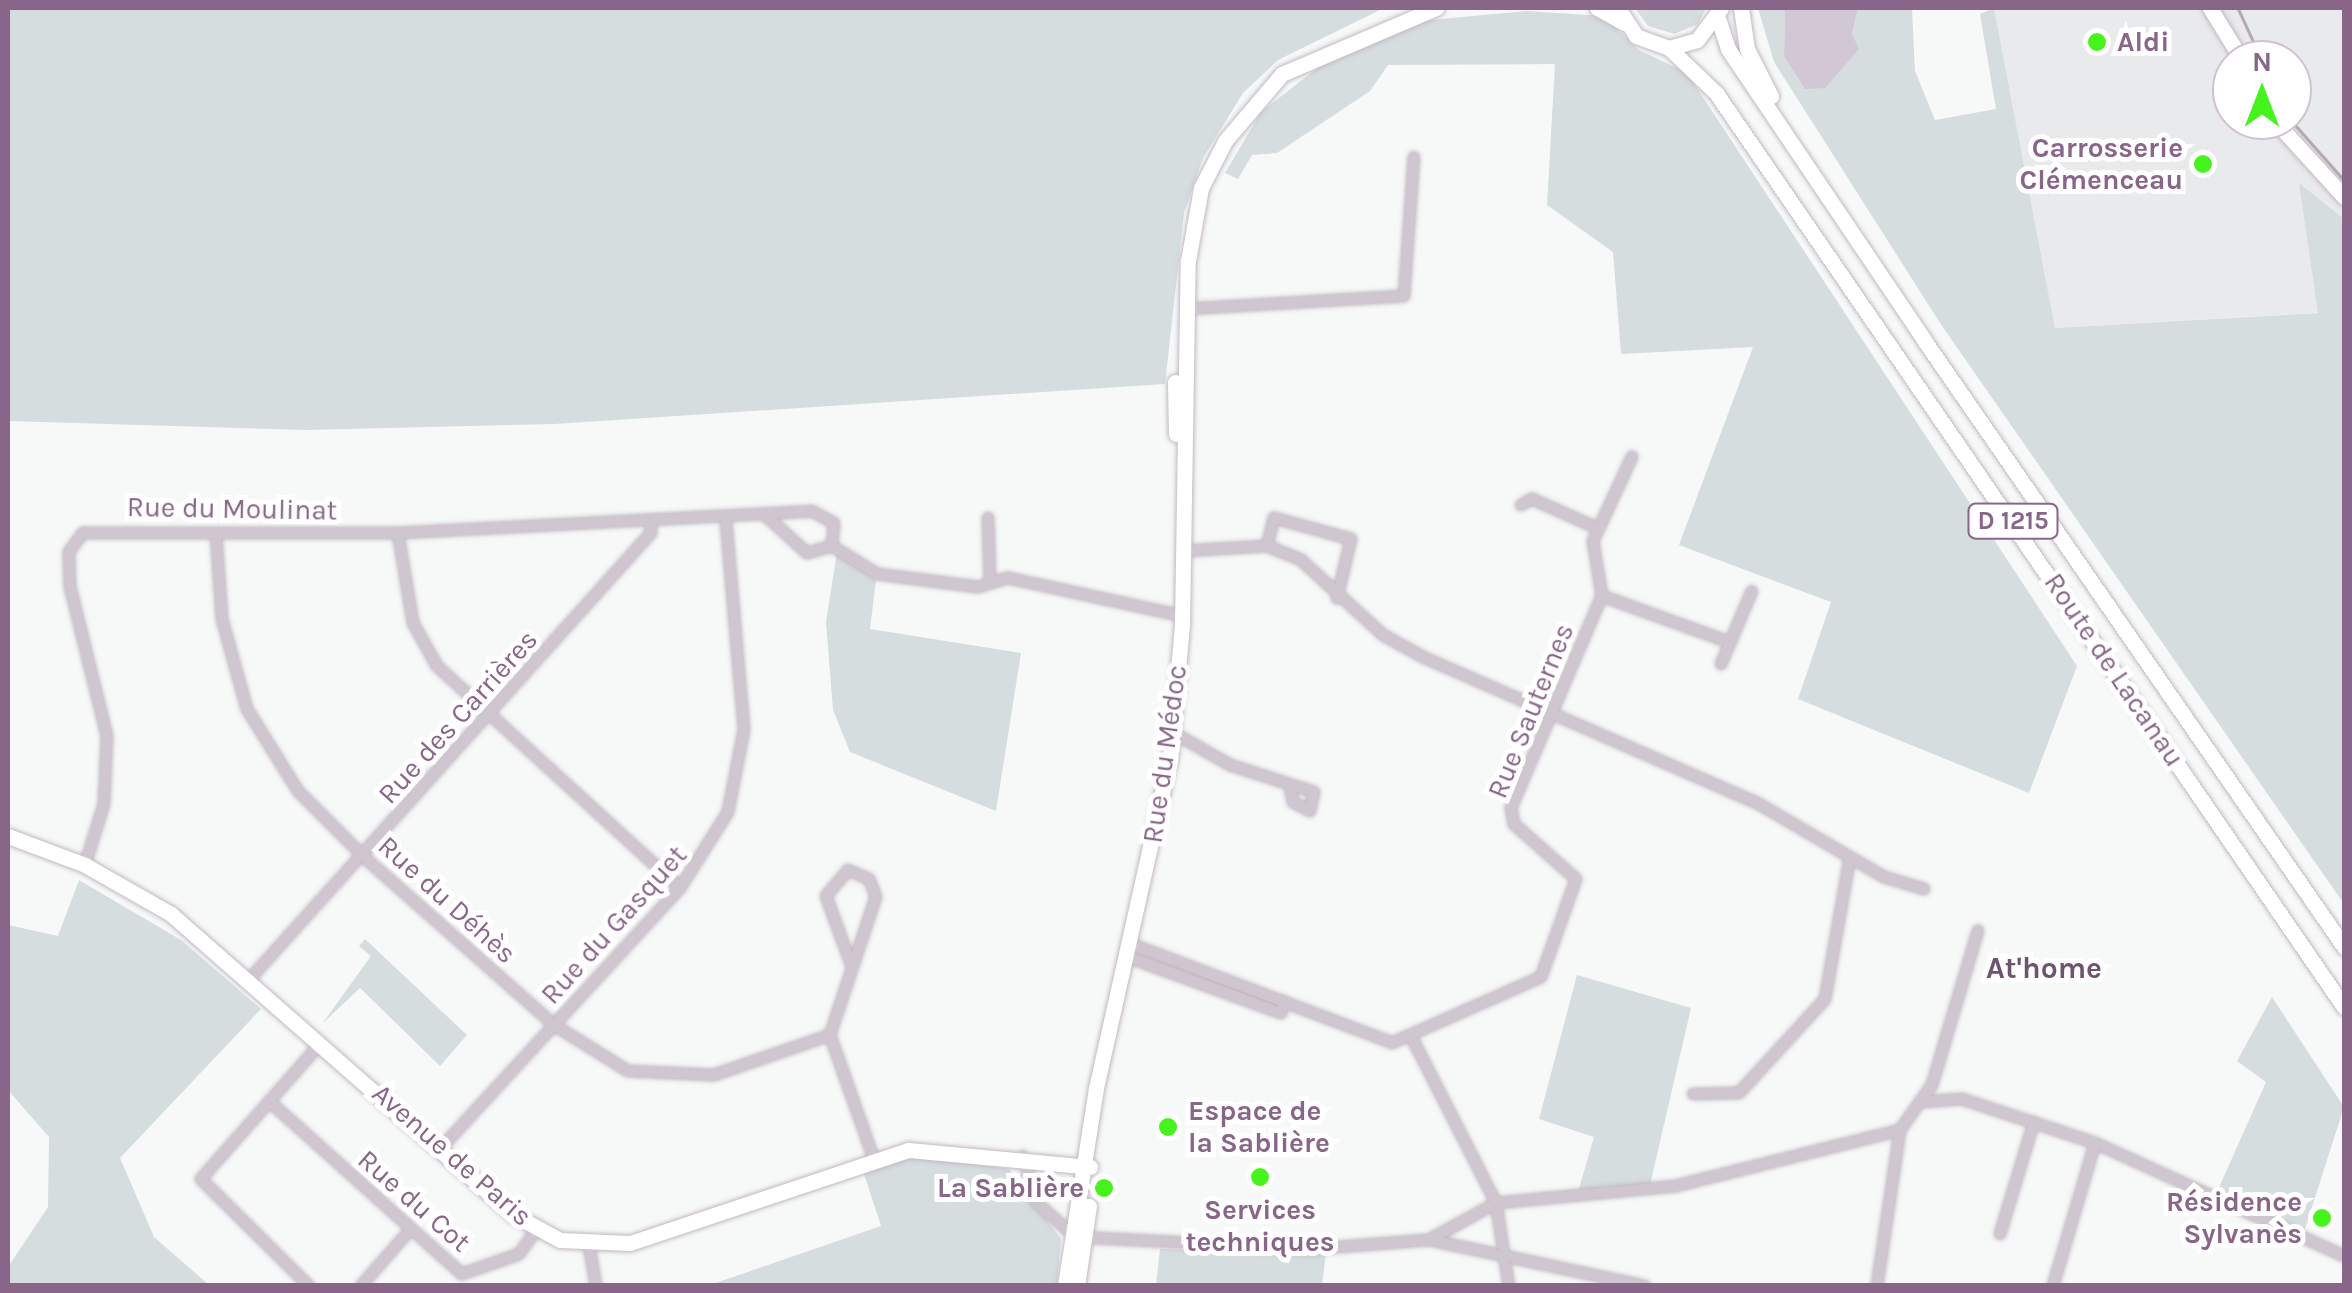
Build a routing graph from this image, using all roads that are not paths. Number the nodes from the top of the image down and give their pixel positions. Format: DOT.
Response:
graph roads {
  1 [pos="1436,8"];
  2 [pos="1597,8"];
  3 [pos="1741,8"];
  4 [pos="2210,8"];
  5 [pos="2220,8"];
  6 [pos="1719,13"];
  7 [pos="1621,15"];
  8 [pos="2230,40"];
  9 [pos="2234,40"];
  10 [pos="1669,48"];
  11 [pos="1789,130"];
  12 [pos="2292,140"];
  13 [pos="1414,157"];
  14 [pos="2344,197"];
  15 [pos="1186,310"];
  16 [pos="1632,457"];
  17 [pos="1521,505"];
  18 [pos="764,514"];
  19 [pos="726,518"];
  20 [pos="988,518"];
  21 [pos="652,522"];
  22 [pos="1598,528"];
  23 [pos="398,533"];
  24 [pos="216,534"];
  25 [pos="832,546"];
  26 [pos="1267,546"];
  27 [pos="1183,550"];
  28 [pos="990,582"];
  29 [pos="1752,591"];
  30 [pos="1602,596"];
  31 [pos="1337,598"];
  32 [pos="1182,616"];
  33 [pos="1729,642"];
  34 [pos="1721,664"];
  35 [pos="1552,714"];
  36 [pos="487,718"];
  37 [pos="1172,732"];
  38 [pos="1290,786"];
  39 [pos="8,836"];
  40 [pos="364,856"];
  41 [pos="1850,857"];
  42 [pos="84,864"];
  43 [pos="680,888"];
  44 [pos="1924,889"];
  45 [pos="1978,931"];
  46 [pos="2344,947"];
  47 [pos="1127,950"];
  48 [pos="851,964"];
  49 [pos="248,981"];
  50 [pos="2344,1007"];
  51 [pos="554,1024"];
  52 [pos="830,1035"];
  53 [pos="1413,1040"];
  54 [pos="320,1043"];
  55 [pos="1693,1094"];
  56 [pos="269,1100"];
  57 [pos="1921,1102"];
  58 [pos="2034,1122"];
  59 [pos="1900,1130"];
  60 [pos="2095,1143"];
  61 [pos="442,1146"];
  62 [pos="1022,1155"];
  63 [pos="874,1159"];
  64 [pos="1085,1166"];
  65 [pos="1496,1202"];
  66 [pos="536,1229"];
  67 [pos="410,1230"];
  68 [pos="2000,1234"];
  69 [pos="1081,1237"];
  70 [pos="1430,1240"];
  71 [pos="589,1246"];
  72 [pos="1505,1255"];
  73 [pos="2344,1256"];
  74 [pos="309,1286"];
  75 [pos="361,1286"];
  76 [pos="596,1286"];
  77 [pos="1065,1286"];
  78 [pos="1078,1286"];
  79 [pos="1510,1286"];
  80 [pos="1645,1286"];
  81 [pos="1877,1286"];
  82 [pos="2053,1286"];
  1 -- 15 [label="street, Rue du Médoc"];
  2 -- 7 [label="street"];
  3 -- 11 [label="street"];
  4 -- 8 [label="street"];
  5 -- 9 [label="street"];
  6 -- 10 [label="street"];
  6 -- 11 [label="street, Route de Lacanau / D 1215"];
  7 -- 10 [label="street, Route de Lacanau"];
  10 -- 50 [label="street, Route de Lacanau / D 1215"];
  11 -- 46 [label="street, Route de Lacanau / D 1215"];
  12 -- 14 [label="street"];
  13 -- 15 [label="street"];
  15 -- 27 [label="street, Rue du Médoc"];
  16 -- 22 [label="street, Rue Sauternes"];
  17 -- 22 [label="street"];
  18 -- 19 [label="street, Rue du Moulinat"];
  18 -- 25 [label="street"];
  18 -- 25 [label="street, Rue du Moulinat"];
  19 -- 21 [label="street, Rue du Moulinat"];
  19 -- 43 [label="street, Rue du Gasquet"];
  20 -- 28 [label="street"];
  21 -- 23 [label="street, Rue du Moulinat"];
  21 -- 36 [label="street, Rue des Carrières"];
  22 -- 30 [label="street, Rue Sauternes"];
  23 -- 24 [label="street, Rue du Moulinat"];
  23 -- 36 [label="street"];
  24 -- 40 [label="street, Rue du Déhès"];
  24 -- 42 [label="street, Rue du Moulinat"];
  25 -- 28 [label="street"];
  26 -- 27 [label="street"];
  26 -- 31 [label="street"];
  26 -- 31 [label="street"];
  27 -- 32 [label="street, Rue du Médoc"];
  28 -- 32 [label="street"];
  29 -- 33 [label="street"];
  30 -- 33 [label="street"];
  30 -- 35 [label="street, Rue Sauternes"];
  31 -- 35 [label="street"];
  32 -- 37 [label="street, Rue du Médoc"];
  33 -- 34 [label="street"];
  35 -- 41 [label="street"];
  35 -- 53 [label="street, Rue Sauternes"];
  36 -- 40 [label="street, Rue des Carrières"];
  36 -- 43 [label="street"];
  37 -- 38 [label="street"];
  37 -- 47 [label="street, Rue du Médoc"];
  39 -- 42 [label="street, Avenue de Paris"];
  40 -- 49 [label="street, Rue des Carrières"];
  40 -- 51 [label="street, Rue du Déhès"];
  41 -- 44 [label="street"];
  41 -- 55 [label="street"];
  42 -- 49 [label="street, Avenue de Paris"];
  43 -- 51 [label="street, Rue du Gasquet"];
  45 -- 57 [label="street"];
  47 -- 53 [label="street"];
  47 -- 64 [label="street, Rue du Médoc"];
  48 -- 48 [label="street"];
  48 -- 52 [label="street"];
  49 -- 54 [label="street, Avenue de Paris"];
  51 -- 52 [label="street, Rue du Déhès"];
  51 -- 61 [label="street, Rue du Gasquet"];
  52 -- 63 [label="street"];
  53 -- 65 [label="street"];
  54 -- 56 [label="street"];
  54 -- 61 [label="street, Avenue de Paris"];
  56 -- 67 [label="street, Rue du Cot"];
  56 -- 74 [label="street"];
  57 -- 58 [label="street"];
  57 -- 59 [label="street"];
  58 -- 60 [label="street"];
  58 -- 68 [label="street"];
  59 -- 65 [label="street"];
  59 -- 81 [label="street"];
  60 -- 73 [label="street"];
  60 -- 82 [label="street"];
  61 -- 66 [label="street, Avenue de Paris"];
  62 -- 63 [label="street, Avenue de Paris"];
  62 -- 64 [label="street, Avenue de Paris"];
  62 -- 69 [label="street"];
  63 -- 71 [label="street, Avenue de Paris"];
  64 -- 69 [label="street, Rue du Médoc"];
  65 -- 70 [label="street"];
  65 -- 72 [label="street"];
  66 -- 67 [label="street, Rue du Cot"];
  66 -- 71 [label="street, Avenue de Paris"];
  67 -- 75 [label="street"];
  69 -- 70 [label="street"];
  69 -- 77 [label="street, Rue du Médoc"];
  69 -- 78 [label="street, Rue du Médoc"];
  70 -- 72 [label="street"];
  71 -- 76 [label="street"];
  72 -- 79 [label="street"];
  72 -- 80 [label="street"];
}
